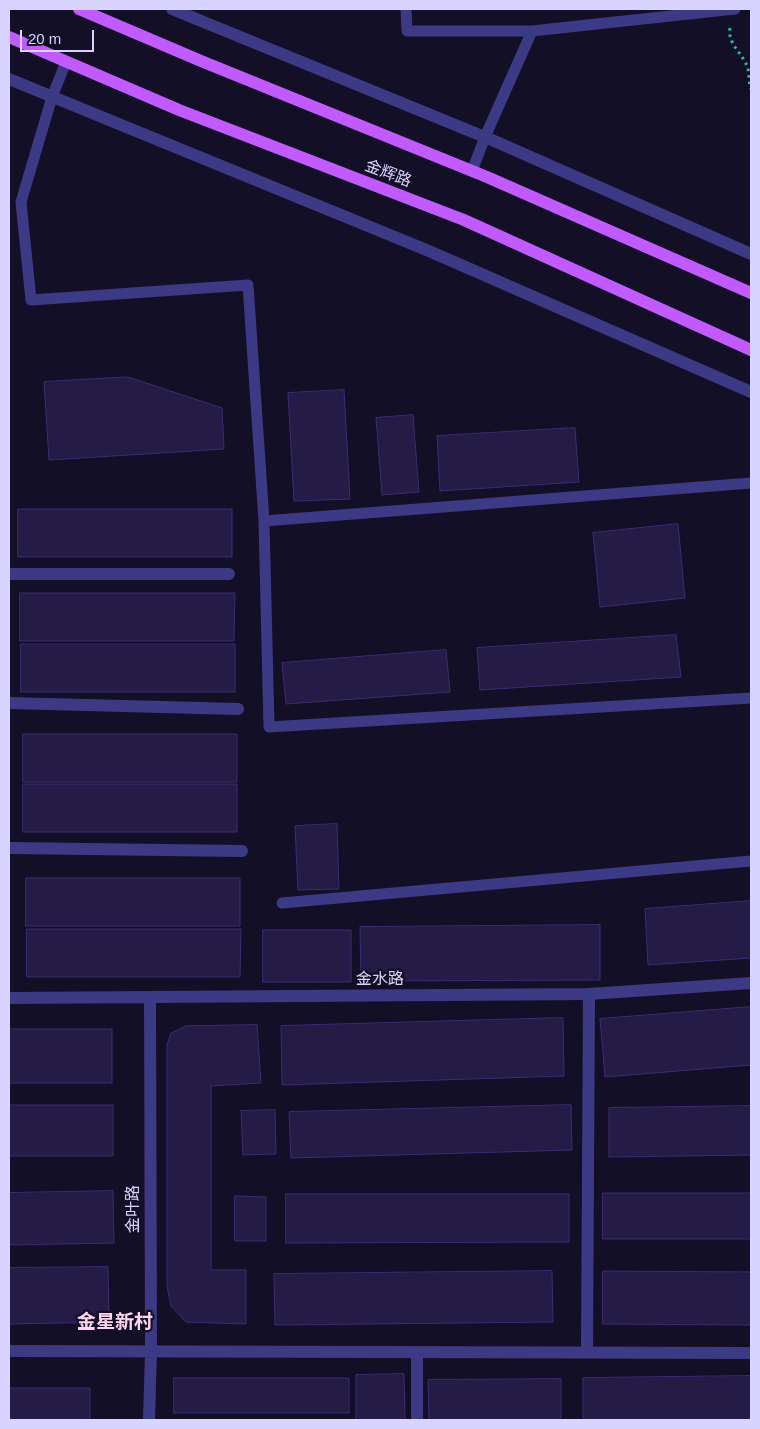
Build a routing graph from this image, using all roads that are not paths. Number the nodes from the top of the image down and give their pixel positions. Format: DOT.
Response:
graph roads {
  1 [pos="79,9"];
  2 [pos="172,9"];
  3 [pos="406,9"];
  4 [pos="735,9"];
  5 [pos="663,13"];
  6 [pos="532,31"];
  7 [pos="9,37"];
  8 [pos="66,62"];
  9 [pos="9,79"];
  10 [pos="52,97"];
  11 [pos="485,137"];
  12 [pos="472,171"];
  13 [pos="751,254"];
  14 [pos="751,294"];
  15 [pos="751,350"];
  16 [pos="751,392"];
  17 [pos="751,483"];
  18 [pos="264,521"];
  19 [pos="9,574"];
  20 [pos="229,574"];
  21 [pos="751,698"];
  22 [pos="9,703"];
  23 [pos="238,709"];
  24 [pos="9,848"];
  25 [pos="242,851"];
  26 [pos="751,860"];
  27 [pos="282,903"];
  28 [pos="751,983"];
  29 [pos="589,994"];
  30 [pos="9,998"];
  31 [pos="150,998"];
  32 [pos="9,1351"];
  33 [pos="151,1351"];
  34 [pos="417,1352"];
  35 [pos="587,1352"];
  36 [pos="751,1353"];
  37 [pos="150,1420"];
  38 [pos="418,1420"];
  1 -- 12 [label="main road, 金辉路"];
  2 -- 11 [label="street"];
  3 -- 6 [label="lane"];
  4 -- 5 [label="lane"];
  5 -- 6 [label="lane"];
  6 -- 11 [label="lane"];
  7 -- 8 [label="main road, 金辉路"];
  8 -- 10 [label="lane"];
  8 -- 15 [label="main road, 金辉路"];
  9 -- 10 [label="street"];
  10 -- 16 [label="street"];
  10 -- 18 [label="lane"];
  11 -- 12 [label="lane"];
  11 -- 13 [label="street"];
  12 -- 14 [label="main road, 金辉路"];
  17 -- 18 [label="lane"];
  18 -- 21 [label="lane"];
  19 -- 20 [label="street"];
  22 -- 23 [label="street"];
  24 -- 25 [label="street"];
  26 -- 27 [label="lane"];
  28 -- 29 [label="street, 金水路"];
  29 -- 31 [label="street, 金水路"];
  29 -- 35 [label="street"];
  30 -- 31 [label="street, 金水路"];
  31 -- 33 [label="street, 金叶路"];
  32 -- 33 [label="street"];
  33 -- 34 [label="street"];
  33 -- 37 [label="street, 金叶路"];
  34 -- 35 [label="street"];
  34 -- 38 [label="street"];
  35 -- 36 [label="street"];
}
